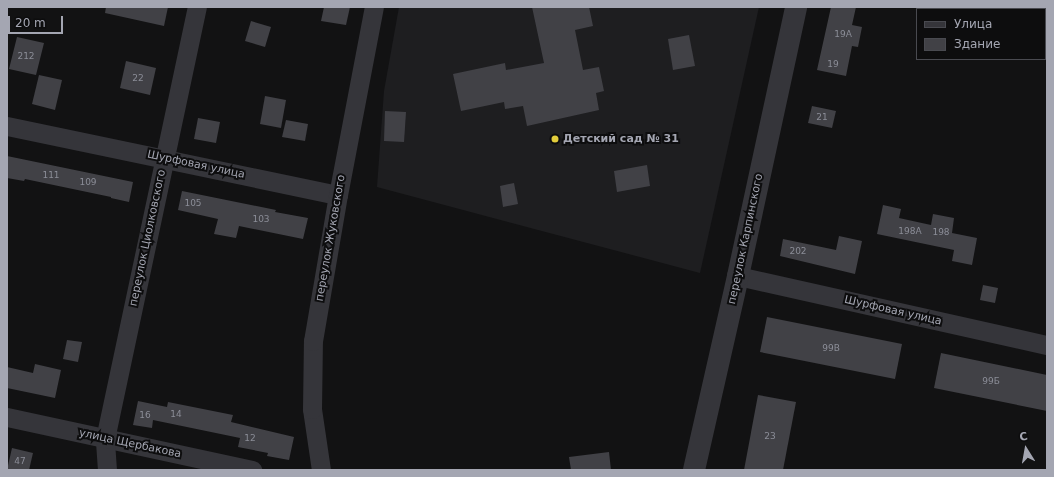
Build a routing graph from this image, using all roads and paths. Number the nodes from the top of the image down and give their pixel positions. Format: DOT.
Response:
graph roads {
  1 [pos="197,7"];
  2 [pos="374,7"];
  3 [pos="796,7"];
  4 [pos="7,126"];
  5 [pos="166,158"];
  6 [pos="338,195"];
  7 [pos="738,276"];
  8 [pos="1047,345"];
  9 [pos="7,417"];
  10 [pos="105,439"];
  11 [pos="107,470"];
  12 [pos="252,470"];
  13 [pos="321,470"];
  14 [pos="694,470"];
  1 -- 5 [label="street, переулок Циолковского"];
  2 -- 6 [label="street, переулок Жуковского"];
  3 -- 7 [label="street, переулок Карпинского"];
  4 -- 5 [label="street, Шурфовая улица"];
  5 -- 6 [label="street, Шурфовая улица"];
  5 -- 10 [label="street, переулок Циолковского"];
  6 -- 13 [label="street, переулок Жуковского"];
  7 -- 8 [label="street, Шурфовая улица"];
  7 -- 14 [label="street, переулок Карпинского"];
  9 -- 10 [label="street, улица Щербакова"];
  10 -- 11 [label="street, переулок Циолковского"];
  10 -- 12 [label="street, улица Щербакова"];
}
